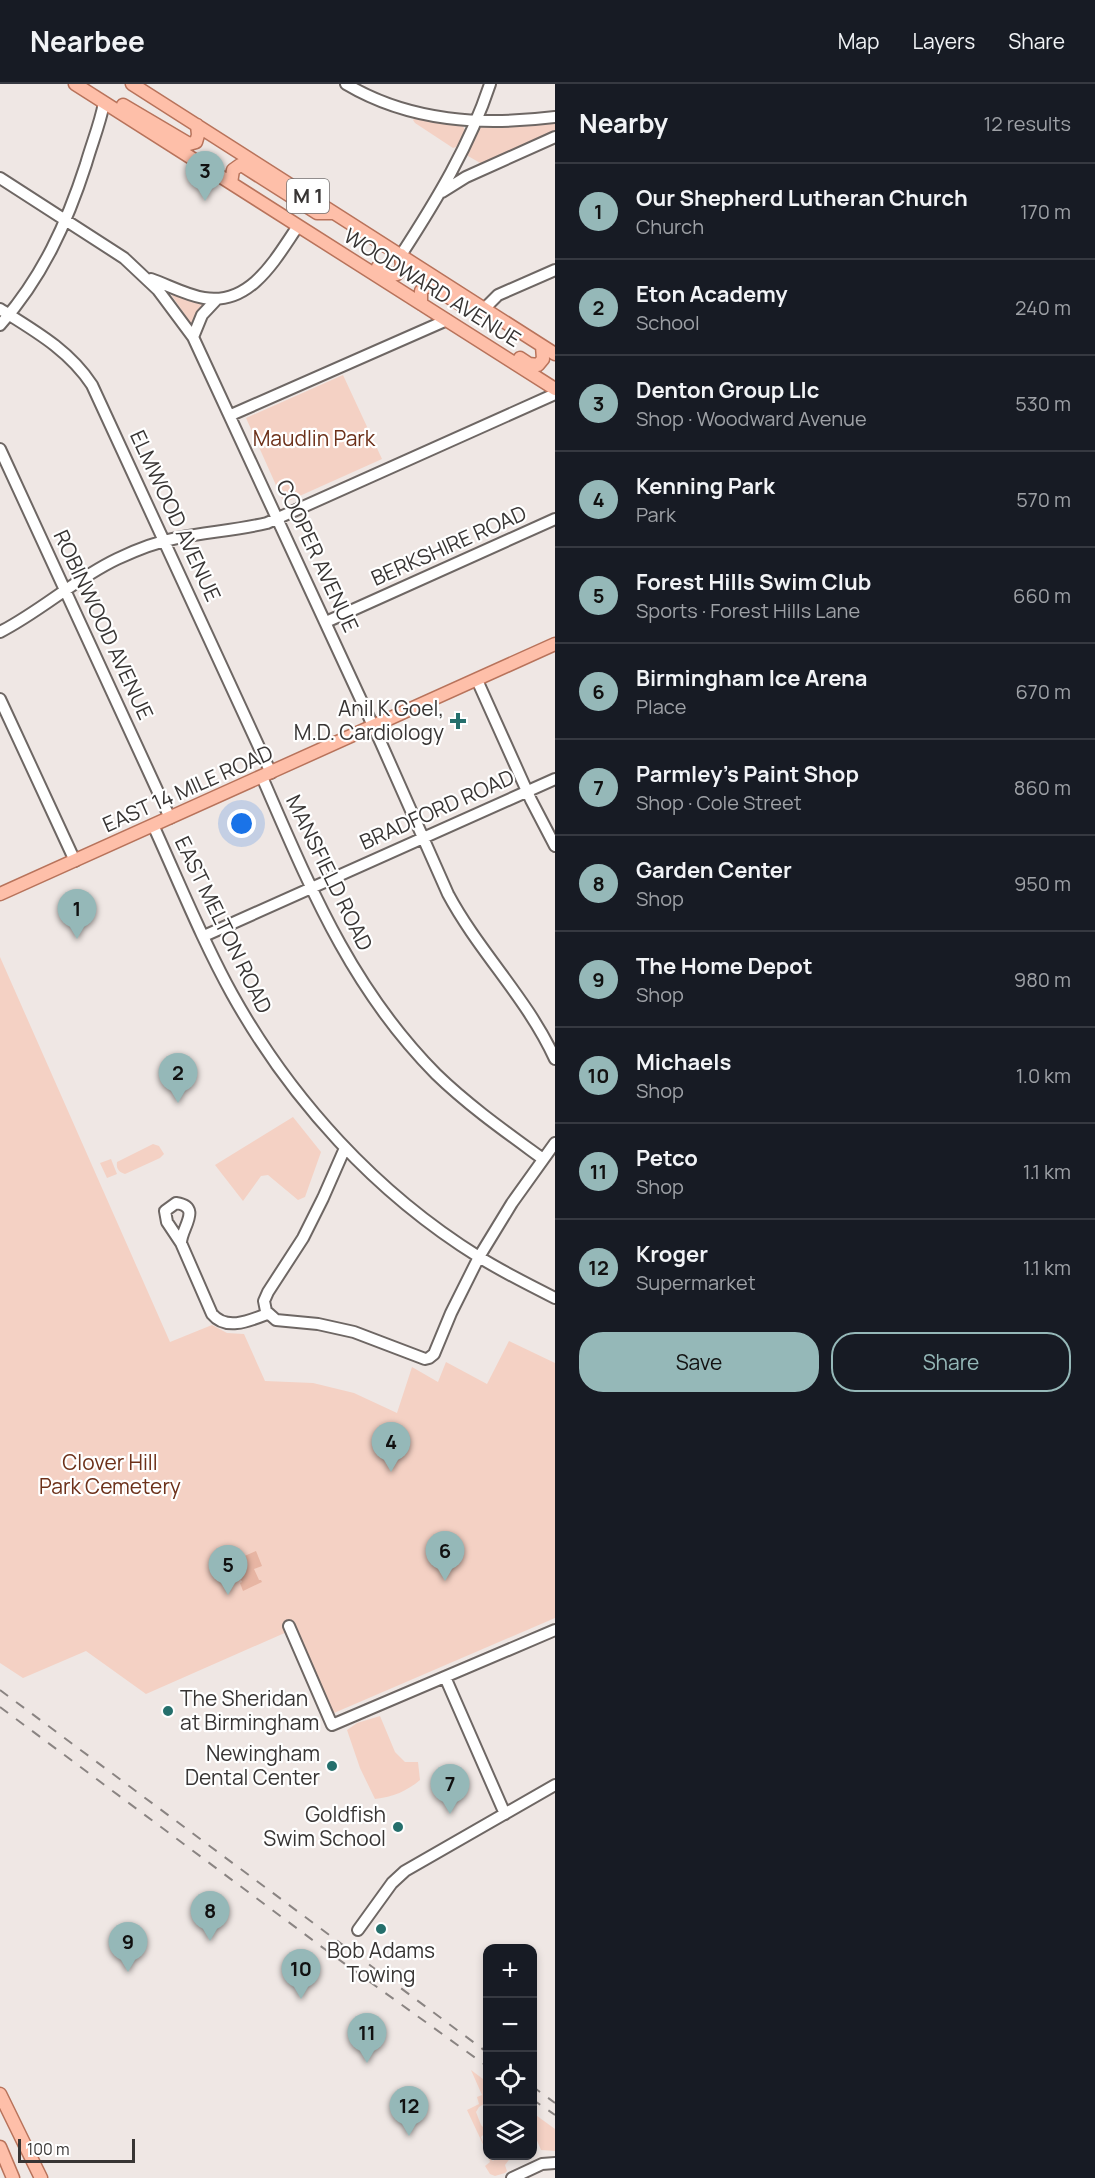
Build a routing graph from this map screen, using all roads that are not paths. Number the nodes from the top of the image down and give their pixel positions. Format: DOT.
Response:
graph roads {
  1 [pos="75,84"];
  2 [pos="132,84"];
  3 [pos="346,84"];
  4 [pos="490,84"];
  5 [pos="104,103"];
  6 [pos="555,117"];
  7 [pos="476,121"];
  8 [pos="197,125"];
  9 [pos="555,137"];
  10 [pos="0,178"];
  11 [pos="231,183"];
  12 [pos="440,194"];
  13 [pos="334,213"];
  14 [pos="66,220"];
  15 [pos="298,226"];
  16 [pos="326,243"];
  17 [pos="401,255"];
  18 [pos="555,270"];
  19 [pos="148,279"];
  20 [pos="217,298"];
  21 [pos="421,304"];
  22 [pos="484,309"];
  23 [pos="4,312"];
  24 [pos="447,320"];
  25 [pos="0,325"];
  26 [pos="193,337"];
  27 [pos="542,346"];
  28 [pos="555,354"];
  29 [pos="555,389"];
  30 [pos="555,394"];
  31 [pos="231,415"];
  32 [pos="0,449"];
  33 [pos="278,518"];
  34 [pos="555,519"];
  35 [pos="165,541"];
  36 [pos="66,590"];
  37 [pos="326,622"];
  38 [pos="0,632"];
  39 [pos="555,645"];
  40 [pos="477,680"];
  41 [pos="0,699"];
  42 [pos="374,727"];
  43 [pos="266,775"];
  44 [pos="555,778"];
  45 [pos="527,792"];
  46 [pos="170,818"];
  47 [pos="153,825"];
  48 [pos="423,838"];
  49 [pos="555,846"];
  50 [pos="75,861"];
  51 [pos="311,888"];
  52 [pos="0,894"];
  53 [pos="204,936"];
  54 [pos="555,1059"];
  55 [pos="555,1143"];
  56 [pos="345,1148"];
  57 [pos="543,1159"];
  58 [pos="181,1243"];
  59 [pos="479,1257"];
  60 [pos="555,1298"];
  61 [pos="269,1316"];
  62 [pos="289,1626"];
  63 [pos="555,1630"];
  64 [pos="446,1677"];
  65 [pos="555,1785"];
  66 [pos="505,1814"];
  67 [pos="358,1930"];
  68 [pos="0,2094"];
  69 [pos="0,2148"];
  70 [pos="555,2163"];
  71 [pos="13,2178"];
  72 [pos="41,2178"];
  73 [pos="512,2178"];
  1 -- 5 [label="main road, WOODWARD AVENUE / M 1"];
  2 -- 8 [label="main road, WOODWARD AVENUE / M 1"];
  3 -- 7 [label="street"];
  4 -- 7 [label="street"];
  5 -- 8 [label="main road"];
  5 -- 11 [label="main road, WOODWARD AVENUE / M 1"];
  5 -- 14 [label="street"];
  6 -- 7 [label="street"];
  7 -- 12 [label="street"];
  8 -- 13 [label="main road, WOODWARD AVENUE / M 1"];
  9 -- 12 [label="street"];
  10 -- 14 [label="street, COOPER AVENUE"];
  11 -- 13 [label="main road"];
  11 -- 15 [label="main road, WOODWARD AVENUE / M 1"];
  12 -- 17 [label="street"];
  13 -- 17 [label="main road, WOODWARD AVENUE / M 1"];
  14 -- 19 [label="street, COOPER AVENUE"];
  14 -- 23 [label="street"];
  15 -- 16 [label="main road, WOODWARD AVENUE / M 1"];
  15 -- 20 [label="street"];
  16 -- 17 [label="main road"];
  16 -- 21 [label="main road, WOODWARD AVENUE / M 1"];
  17 -- 22 [label="main road, WOODWARD AVENUE / M 1"];
  18 -- 22 [label="street"];
  19 -- 20 [label="street"];
  19 -- 26 [label="street, COOPER AVENUE"];
  20 -- 26 [label="street"];
  21 -- 22 [label="main road"];
  21 -- 24 [label="main road, WOODWARD AVENUE / M 1"];
  22 -- 27 [label="main road, WOODWARD AVENUE / M 1"];
  23 -- 25 [label="street"];
  23 -- 35 [label="street, ELMWOOD AVENUE"];
  24 -- 27 [label="main road"];
  24 -- 29 [label="main road, WOODWARD AVENUE / M 1"];
  24 -- 31 [label="street"];
  26 -- 31 [label="street, COOPER AVENUE"];
  27 -- 28 [label="main road, WOODWARD AVENUE / M 1"];
  30 -- 33 [label="street"];
  31 -- 33 [label="street, COOPER AVENUE"];
  32 -- 36 [label="street, ROBINWOOD AVENUE"];
  33 -- 35 [label="street"];
  33 -- 37 [label="street, COOPER AVENUE"];
  34 -- 37 [label="street, BERKSHIRE ROAD"];
  35 -- 36 [label="street"];
  35 -- 43 [label="street, ELMWOOD AVENUE"];
  36 -- 38 [label="street"];
  36 -- 46 [label="street, ROBINWOOD AVENUE"];
  37 -- 42 [label="street, COOPER AVENUE"];
  39 -- 40 [label="main road, EAST 14 MILE ROAD"];
  40 -- 42 [label="main road, EAST 14 MILE ROAD"];
  40 -- 45 [label="street"];
  41 -- 50 [label="street"];
  42 -- 43 [label="main road, EAST 14 MILE ROAD"];
  42 -- 48 [label="street, COOPER AVENUE"];
  43 -- 46 [label="main road, EAST 14 MILE ROAD"];
  43 -- 51 [label="street, MANSFIELD ROAD"];
  44 -- 45 [label="street, BRADFORD ROAD"];
  45 -- 48 [label="street, BRADFORD ROAD"];
  45 -- 49 [label="street"];
  46 -- 47 [label="main road, EAST 14 MILE ROAD"];
  47 -- 50 [label="main road, EAST 14 MILE ROAD"];
  47 -- 53 [label="street, EAST MELTON ROAD"];
  48 -- 51 [label="street, BRADFORD ROAD"];
  48 -- 54 [label="street, COOPER AVENUE"];
  50 -- 52 [label="main road, EAST 14 MILE ROAD"];
  51 -- 53 [label="street, BRADFORD ROAD"];
  51 -- 57 [label="street, MANSFIELD ROAD"];
  53 -- 56 [label="street, EAST MELTON ROAD"];
  55 -- 57 [label="street"];
  56 -- 59 [label="street, EAST MELTON ROAD"];
  56 -- 61 [label="street"];
  57 -- 59 [label="street"];
  58 -- 61 [label="street"];
  59 -- 60 [label="street, EAST MELTON ROAD"];
  59 -- 61 [label="street"];
  62 -- 64 [label="street"];
  63 -- 64 [label="street"];
  64 -- 66 [label="street"];
  65 -- 66 [label="street"];
  66 -- 67 [label="street"];
  68 -- 72 [label="main road"];
  69 -- 71 [label="main road"];
  70 -- 73 [label="street"];
}
